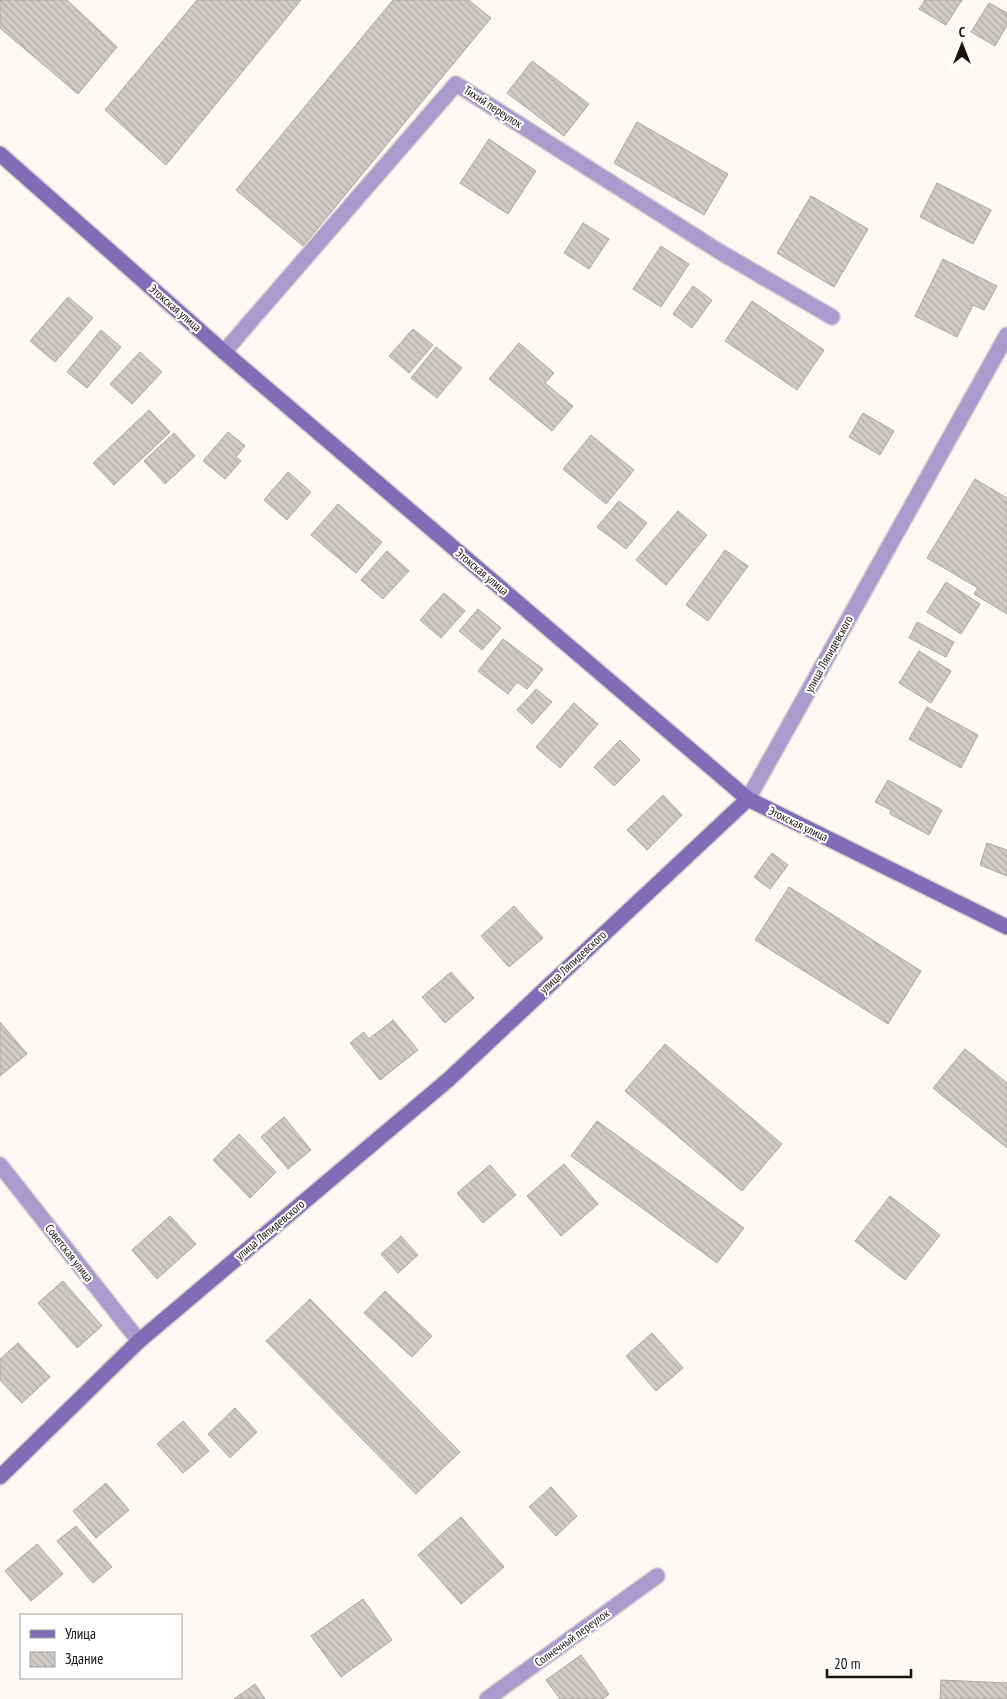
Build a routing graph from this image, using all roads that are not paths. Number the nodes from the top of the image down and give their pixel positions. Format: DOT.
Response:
graph roads {
  1 [pos="0,154"];
  2 [pos="832,317"];
  3 [pos="1007,335"];
  4 [pos="224,352"];
  5 [pos="748,799"];
  6 [pos="1007,926"];
  7 [pos="0,1165"];
  8 [pos="139,1341"];
  9 [pos="0,1477"];
  10 [pos="657,1576"];
  11 [pos="487,1699"];
  1 -- 4 [label="main road, Этокская улица"];
  2 -- 4 [label="street, Тихий переулок"];
  3 -- 5 [label="street, улица Ляпидевского"];
  4 -- 5 [label="main road, Этокская улица"];
  5 -- 6 [label="main road, Этокская улица"];
  5 -- 8 [label="main road, улица Ляпидевского"];
  7 -- 8 [label="street, Советская улица"];
  8 -- 9 [label="main road, улица Ляпидевского"];
  10 -- 11 [label="street, Солнечный переулок"];
}
